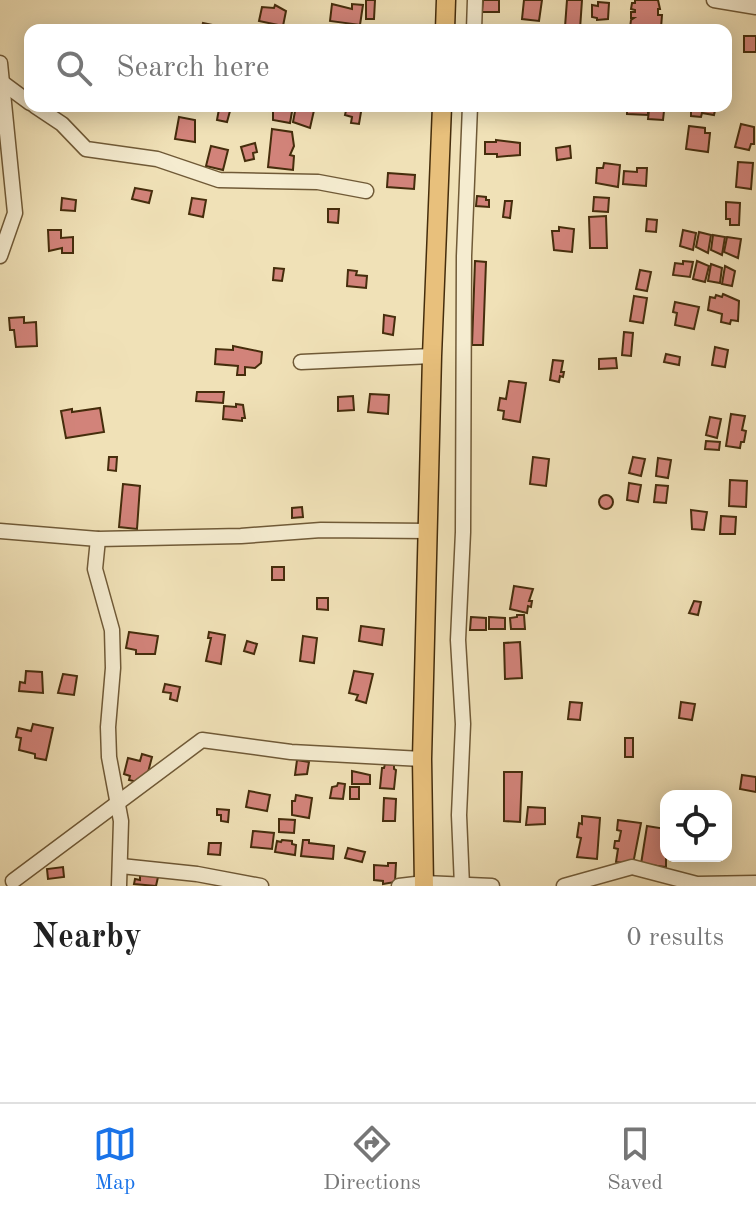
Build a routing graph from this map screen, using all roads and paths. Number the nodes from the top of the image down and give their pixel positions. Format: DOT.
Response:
graph roads {
  1 [pos="446,0"];
  2 [pos="475,0"];
  3 [pos="714,0"];
  4 [pos="756,7"];
  5 [pos="445,24"];
  6 [pos="474,24"];
  7 [pos="0,63"];
  8 [pos="3,83"];
  9 [pos="24,99"];
  10 [pos="44,112"];
  11 [pos="442,112"];
  12 [pos="470,112"];
  13 [pos="366,191"];
  14 [pos="439,195"];
  15 [pos="466,197"];
  16 [pos="0,256"];
  17 [pos="432,356"];
  18 [pos="301,362"];
  19 [pos="0,531"];
  20 [pos="429,531"];
  21 [pos="98,539"];
  22 [pos="422,759"];
  23 [pos="118,803"];
  24 [pos="121,866"];
  25 [pos="13,881"];
  26 [pos="756,883"];
  27 [pos="424,884"];
  28 [pos="462,885"];
  29 [pos="119,886"];
  30 [pos="261,886"];
  31 [pos="399,886"];
  32 [pos="492,886"];
  33 [pos="564,886"];
  1 -- 5 [label="main road"];
  2 -- 6 [label="street"];
  3 -- 4 [label="street"];
  7 -- 8 [label="street"];
  8 -- 9 [label="street"];
  8 -- 16 [label="street"];
  10 -- 13 [label="street"];
  11 -- 14 [label="main road"];
  12 -- 15 [label="street"];
  14 -- 15 [label="street"];
  14 -- 17 [label="main road"];
  15 -- 28 [label="street"];
  17 -- 18 [label="street"];
  17 -- 20 [label="main road"];
  19 -- 21 [label="street"];
  20 -- 21 [label="street"];
  20 -- 22 [label="main road"];
  21 -- 23 [label="street"];
  22 -- 23 [label="street"];
  22 -- 27 [label="main road"];
  23 -- 24 [label="street"];
  23 -- 25 [label="street"];
  24 -- 29 [label="street"];
  24 -- 30 [label="street"];
  26 -- 33 [label="street"];
  27 -- 28 [label="street"];
  27 -- 31 [label="street"];
  28 -- 32 [label="street"];
}
